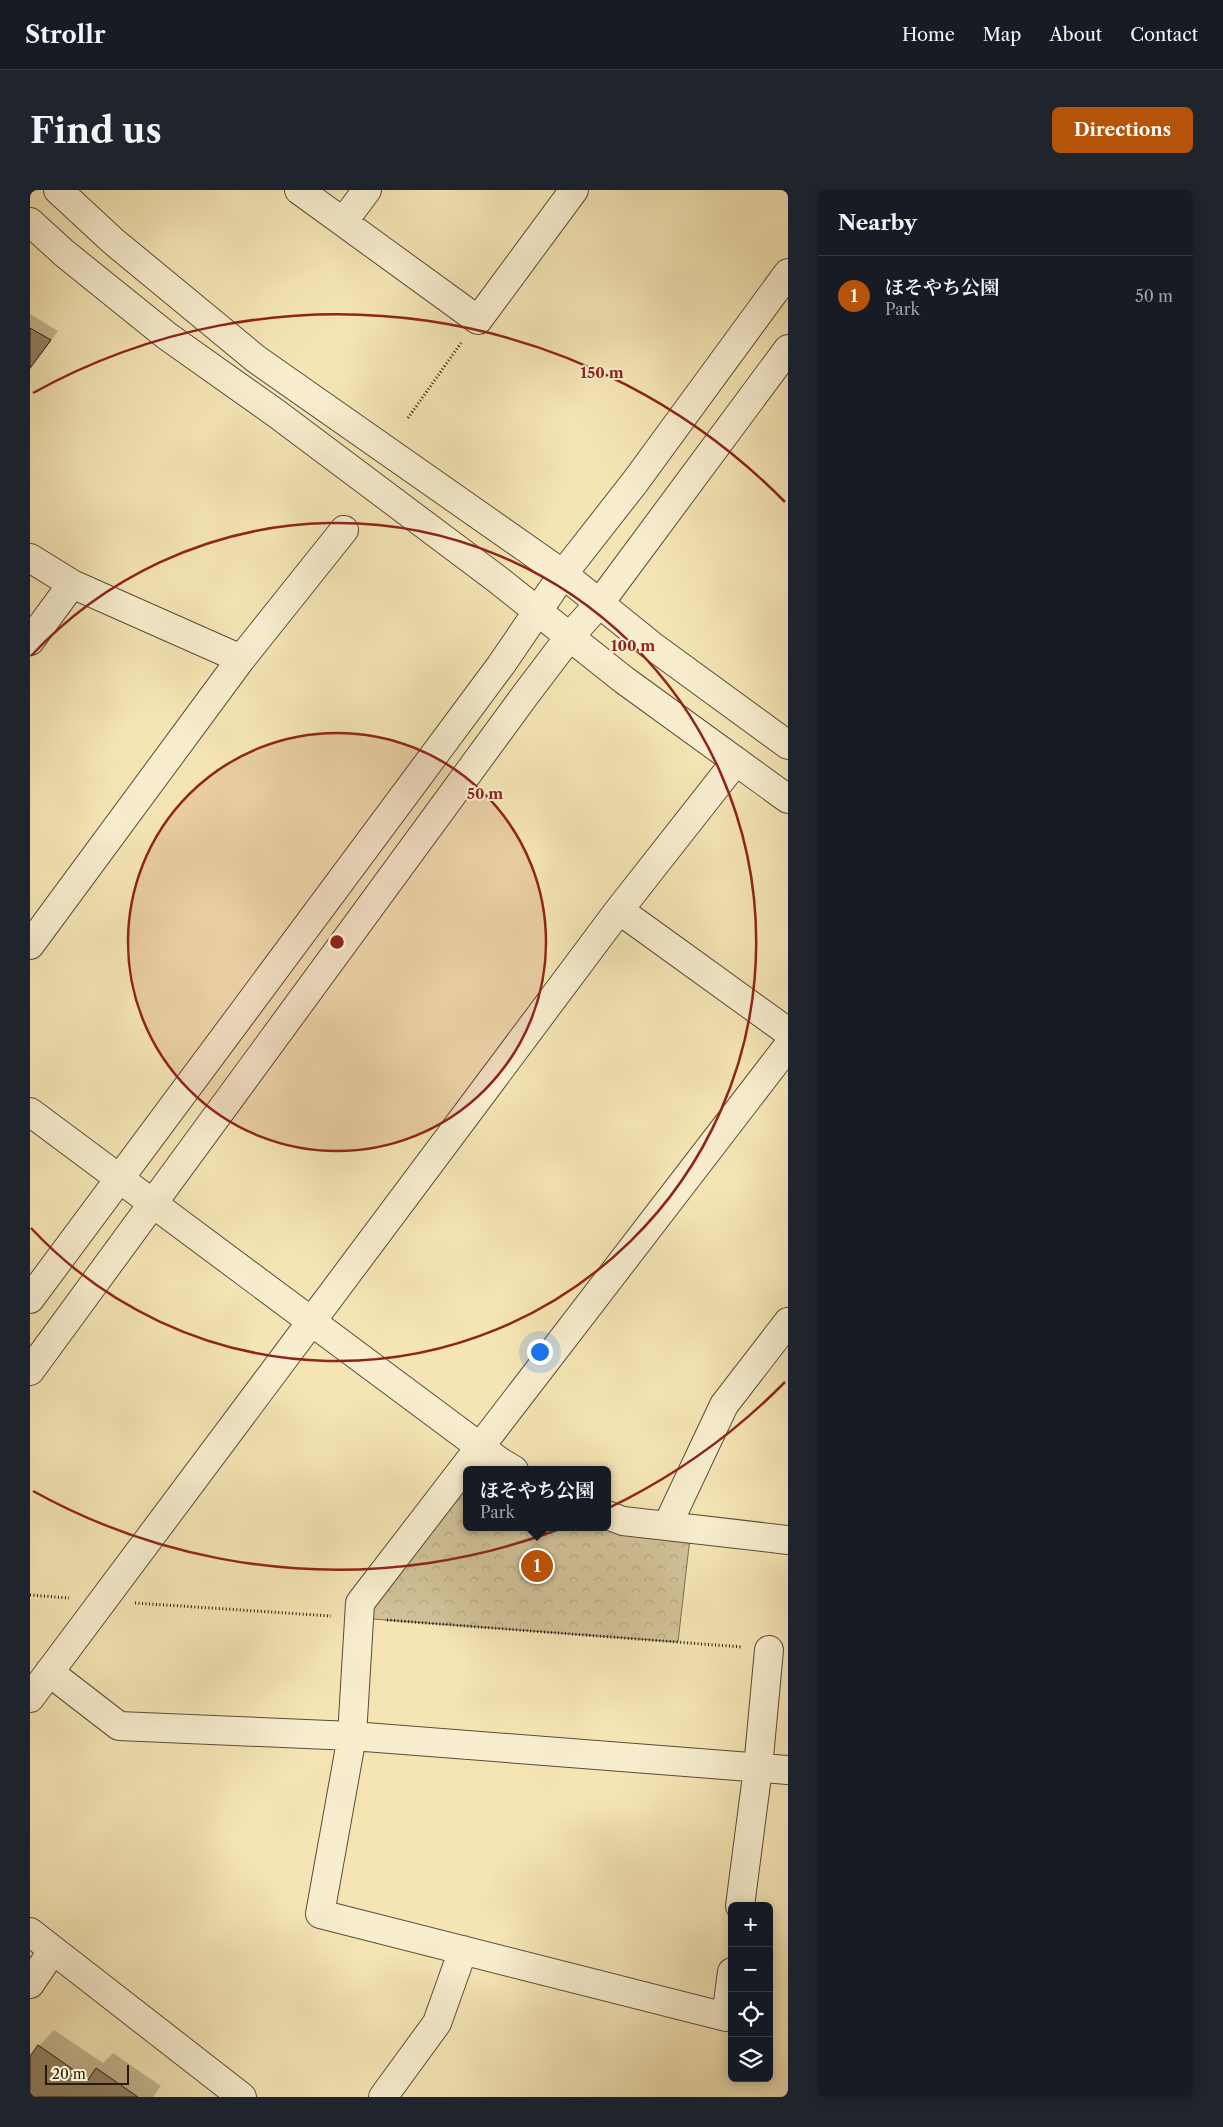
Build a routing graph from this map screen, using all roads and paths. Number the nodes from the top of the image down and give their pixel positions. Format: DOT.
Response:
graph roads {
  1 [pos="58,190"];
  2 [pos="298,190"];
  3 [pos="367,190"];
  4 [pos="574,190"];
  5 [pos="30,222"];
  6 [pos="342,222"];
  7 [pos="788,273"];
  8 [pos="478,320"];
  9 [pos="788,349"];
  10 [pos="408,418"];
  11 [pos="344,530"];
  12 [pos="30,558"];
  13 [pos="563,574"];
  14 [pos="72,584"];
  15 [pos="599,604"];
  16 [pos="537,612"];
  17 [pos="570,636"];
  18 [pos="30,641"];
  19 [pos="241,659"];
  20 [pos="784,733"];
  21 [pos="736,761"];
  22 [pos="788,799"];
  23 [pos="619,910"];
  24 [pos="30,945"];
  25 [pos="788,1032"];
  26 [pos="788,1046"];
  27 [pos="30,1112"];
  28 [pos="119,1178"];
  29 [pos="153,1202"];
  30 [pos="30,1298"];
  31 [pos="313,1322"];
  32 [pos="788,1322"];
  33 [pos="30,1371"];
  34 [pos="479,1446"];
  35 [pos="464,1466"];
  36 [pos="508,1466"];
  37 [pos="463,1467"];
  38 [pos="611,1516"];
  39 [pos="667,1526"];
  40 [pos="788,1540"];
  41 [pos="30,1595"];
  42 [pos="104,1600"];
  43 [pos="359,1618"];
  44 [pos="769,1650"];
  45 [pos="49,1672"];
  46 [pos="30,1698"];
  47 [pos="352,1736"];
  48 [pos="758,1768"];
  49 [pos="788,1770"];
  50 [pos="741,1902"];
  51 [pos="30,1932"];
  52 [pos="53,1950"];
  53 [pos="463,1950"];
  54 [pos="30,1984"];
  55 [pos="729,1992"];
  56 [pos="242,2097"];
  57 [pos="383,2097"];
  1 -- 13 [label="street"];
  2 -- 6 [label="street"];
  3 -- 6 [label="street"];
  4 -- 8 [label="street"];
  5 -- 16 [label="street"];
  6 -- 8 [label="street"];
  7 -- 13 [label="street"];
  8 -- 10 [label="path"];
  9 -- 15 [label="street"];
  11 -- 19 [label="street"];
  12 -- 14 [label="street"];
  13 -- 15 [label="street"];
  13 -- 16 [label="street"];
  14 -- 18 [label="street"];
  14 -- 19 [label="street"];
  15 -- 17 [label="street"];
  15 -- 20 [label="street"];
  16 -- 17 [label="street"];
  16 -- 28 [label="street"];
  17 -- 21 [label="street"];
  17 -- 29 [label="street"];
  19 -- 24 [label="street"];
  21 -- 22 [label="street"];
  21 -- 23 [label="street"];
  23 -- 25 [label="street"];
  23 -- 31 [label="street"];
  26 -- 34 [label="street"];
  27 -- 28 [label="street"];
  28 -- 29 [label="street"];
  28 -- 30 [label="street"];
  29 -- 31 [label="street"];
  29 -- 33 [label="street"];
  31 -- 34 [label="street"];
  31 -- 42 [label="street"];
  32 -- 39 [label="street"];
  34 -- 35 [label="street"];
  34 -- 36 [label="street"];
  37 -- 43 [label="street"];
  38 -- 39 [label="street"];
  39 -- 40 [label="street"];
  41 -- 42 [label="path"];
  42 -- 43 [label="path"];
  42 -- 45 [label="street"];
  43 -- 44 [label="path"];
  43 -- 47 [label="street"];
  44 -- 48 [label="street"];
  45 -- 46 [label="street"];
  45 -- 47 [label="street"];
  47 -- 48 [label="street"];
  47 -- 53 [label="street"];
  48 -- 49 [label="street"];
  48 -- 50 [label="street"];
  51 -- 52 [label="street"];
  52 -- 54 [label="street"];
  52 -- 56 [label="street"];
  53 -- 55 [label="street"];
  53 -- 57 [label="street"];
}
